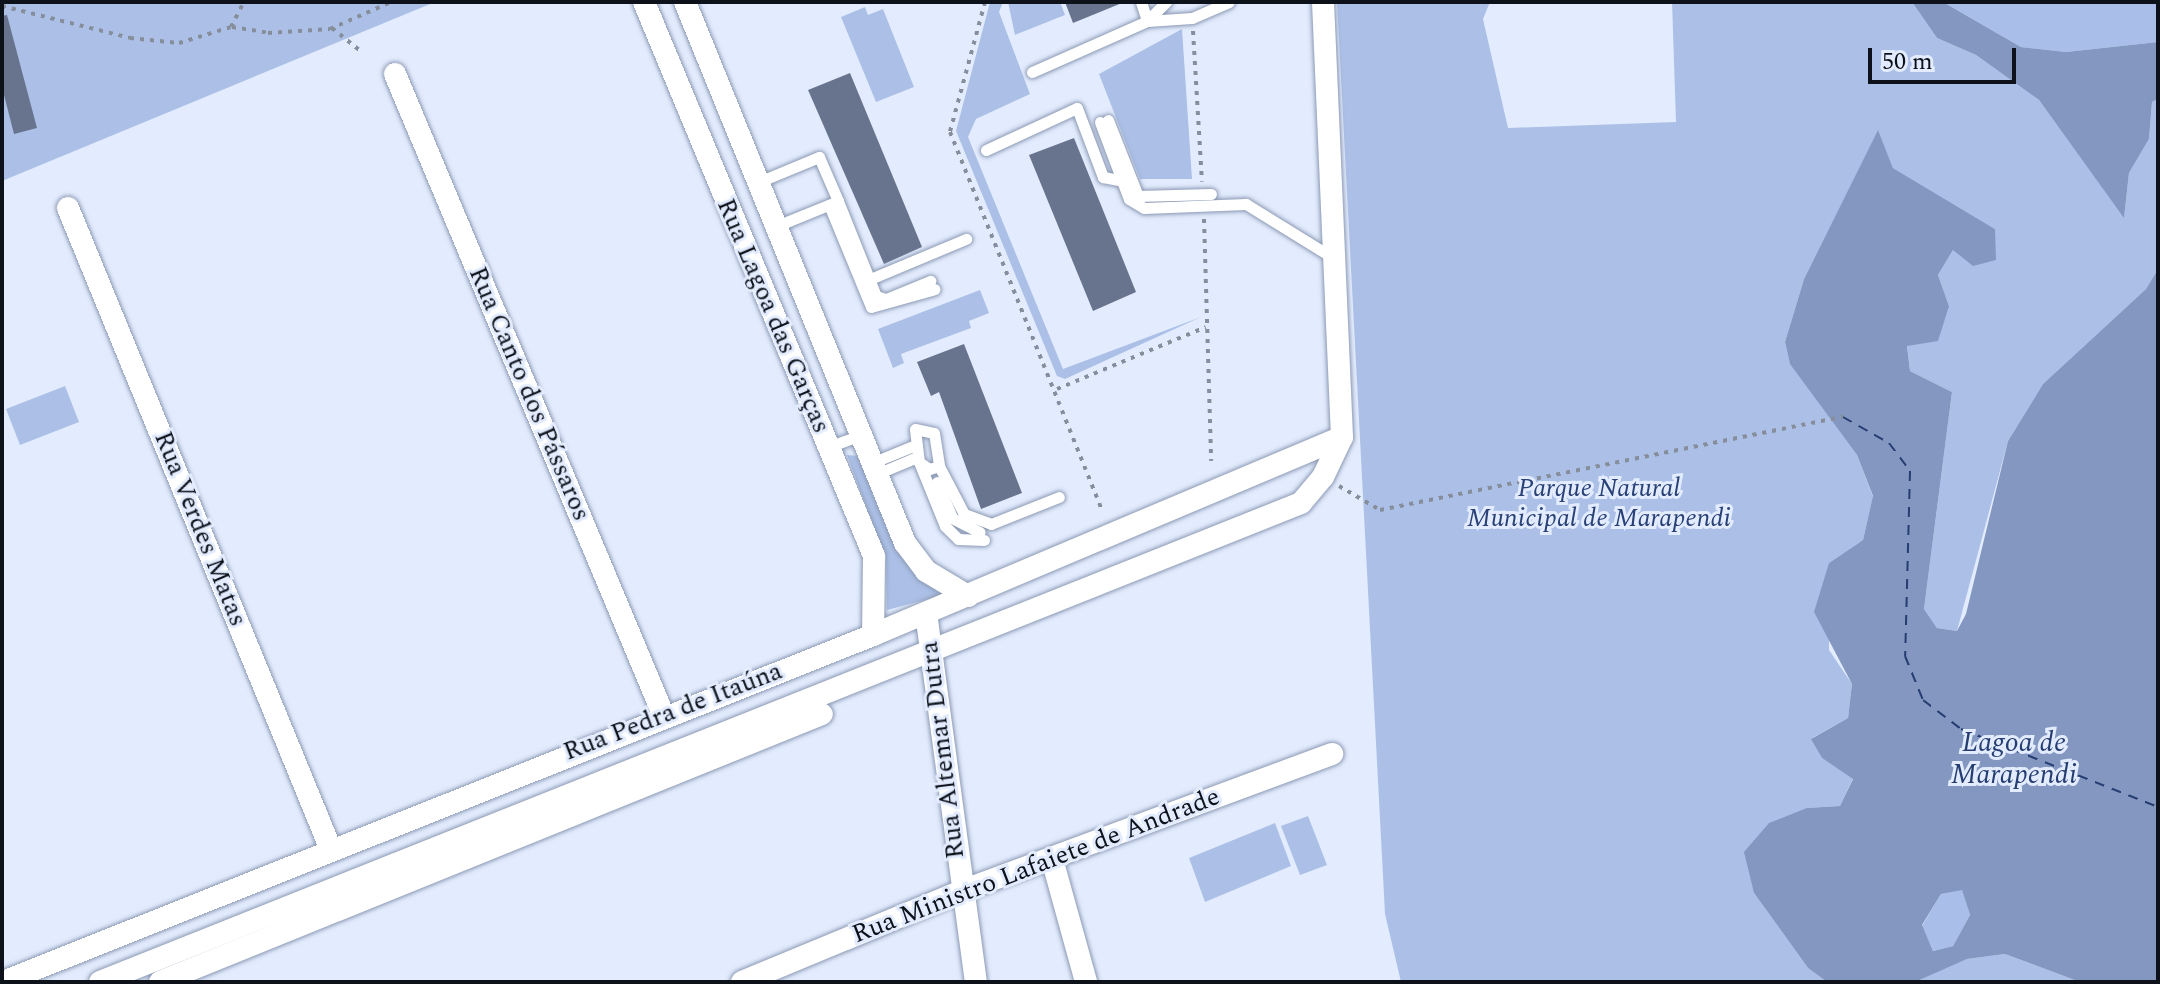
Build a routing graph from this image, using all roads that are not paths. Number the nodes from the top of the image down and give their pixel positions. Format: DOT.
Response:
graph roads {
  1 [pos="644,2"];
  2 [pos="685,2"];
  3 [pos="1141,2"];
  4 [pos="1166,2"];
  5 [pos="1229,2"];
  6 [pos="1323,2"];
  7 [pos="1147,21"];
  8 [pos="1032,72"];
  9 [pos="395,74"];
  10 [pos="1104,121"];
  11 [pos="986,150"];
  12 [pos="761,181"];
  13 [pos="1128,181"];
  14 [pos="834,203"];
  15 [pos="68,208"];
  16 [pos="779,225"];
  17 [pos="966,239"];
  18 [pos="1335,257"];
  19 [pos="864,281"];
  20 [pos="933,285"];
  21 [pos="863,434"];
  22 [pos="1342,437"];
  23 [pos="828,448"];
  24 [pos="916,455"];
  25 [pos="936,467"];
  26 [pos="876,468"];
  27 [pos="1059,497"];
  28 [pos="968,596"];
  29 [pos="926,613"];
  30 [pos="873,635"];
  31 [pos="934,662"];
  32 [pos="663,714"];
  33 [pos="1332,754"];
  34 [pos="331,850"];
  35 [pos="1052,859"];
  36 [pos="959,892"];
  37 [pos="3,982"];
  38 [pos="100,982"];
  39 [pos="160,982"];
  40 [pos="742,982"];
  41 [pos="976,982"];
  42 [pos="1086,982"];
  1 -- 23 [label="street, Rua Lagoa das Garças"];
  2 -- 12 [label="street, Rua Lagoa das Garças"];
  3 -- 7 [label="lane"];
  4 -- 7 [label="lane"];
  5 -- 7 [label="lane"];
  6 -- 18 [label="street"];
  7 -- 8 [label="lane"];
  9 -- 32 [label="street, Rua Canto dos Pássaros"];
  10 -- 13 [label="lane"];
  11 -- 13 [label="lane"];
  12 -- 14 [label="lane"];
  12 -- 16 [label="street, Rua Lagoa das Garças"];
  13 -- 18 [label="lane"];
  14 -- 16 [label="lane"];
  14 -- 19 [label="lane"];
  15 -- 34 [label="street, Rua Verdes Matas"];
  16 -- 21 [label="street, Rua Lagoa das Garças"];
  17 -- 19 [label="lane"];
  18 -- 22 [label="street"];
  19 -- 20 [label="lane"];
  21 -- 23 [label="lane"];
  21 -- 26 [label="street, Rua Lagoa das Garças"];
  22 -- 28 [label="street, Rua Pedra de Itaúna"];
  22 -- 31 [label="street, Rua Pedra de Itaúna"];
  23 -- 30 [label="street, Rua Lagoa das Garças"];
  24 -- 25 [label="lane"];
  24 -- 25 [label="lane"];
  24 -- 25 [label="lane"];
  24 -- 26 [label="lane"];
  25 -- 27 [label="lane"];
  26 -- 28 [label="street, Rua Lagoa das Garças"];
  28 -- 29 [label="street, Rua Pedra de Itaúna"];
  29 -- 30 [label="street, Rua Pedra de Itaúna"];
  29 -- 31 [label="street, Rua Altemar Dutra"];
  30 -- 32 [label="street, Rua Pedra de Itaúna"];
  31 -- 36 [label="street, Rua Altemar Dutra"];
  31 -- 38 [label="street, Rua Pedra de Itaúna"];
  31 -- 39 [label="street"];
  32 -- 34 [label="street, Rua Pedra de Itaúna"];
  33 -- 35 [label="street, Rua Ministro Lafaiete de Andrade"];
  34 -- 37 [label="street, Rua Pedra de Itaúna"];
  35 -- 36 [label="street, Rua Ministro Lafaiete de Andrade"];
  35 -- 42 [label="street"];
  36 -- 40 [label="street, Rua Ministro Lafaiete de Andrade"];
  36 -- 41 [label="street, Rua Altemar Dutra"];
}
